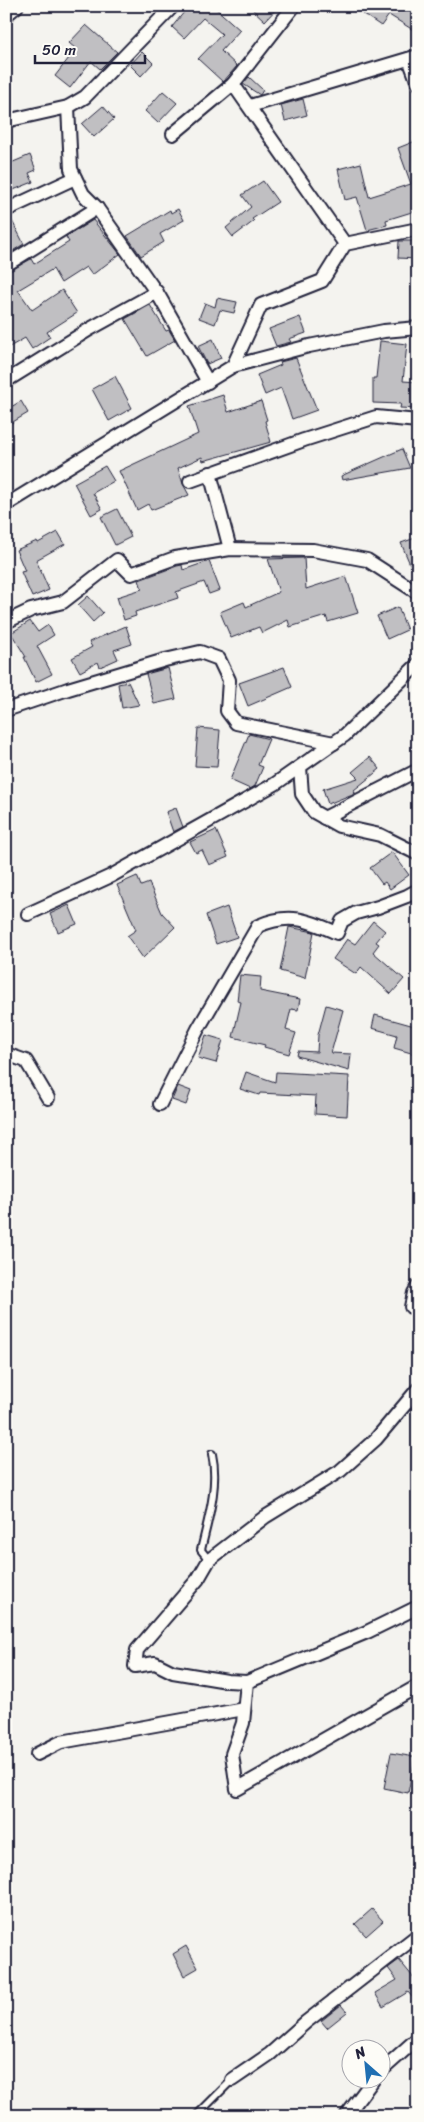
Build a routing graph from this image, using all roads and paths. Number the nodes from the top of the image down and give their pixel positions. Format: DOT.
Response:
graph roads {
  1 [pos="17,6"];
  2 [pos="173,6"];
  3 [pos="294,6"];
  4 [pos="6,15"];
  5 [pos="413,58"];
  6 [pos="418,83"];
  7 [pos="233,84"];
  8 [pos="250,106"];
  9 [pos="68,107"];
  10 [pos="6,121"];
  11 [pos="173,134"];
  12 [pos="75,178"];
  13 [pos="97,208"];
  14 [pos="6,210"];
  15 [pos="418,229"];
  16 [pos="345,244"];
  17 [pos="6,265"];
  18 [pos="156,292"];
  19 [pos="418,328"];
  20 [pos="234,366"];
  21 [pos="6,381"];
  22 [pos="208,382"];
  23 [pos="418,422"];
  24 [pos="210,473"];
  25 [pos="190,481"];
  26 [pos="6,505"];
  27 [pos="230,549"];
  28 [pos="418,593"];
  29 [pos="6,622"];
  30 [pos="418,664"];
  31 [pos="6,710"];
  32 [pos="334,743"];
  33 [pos="300,767"];
  34 [pos="418,770"];
  35 [pos="324,818"];
  36 [pos="418,854"];
  37 [pos="418,890"];
  38 [pos="28,914"];
  39 [pos="6,1054"];
  40 [pos="48,1098"];
  41 [pos="160,1104"];
  42 [pos="418,1286"];
  43 [pos="418,1307"];
  44 [pos="418,1389"];
  45 [pos="212,1454"];
  46 [pos="209,1560"];
  47 [pos="418,1607"];
  48 [pos="247,1682"];
  49 [pos="418,1686"];
  50 [pos="244,1709"];
  51 [pos="37,1754"];
  52 [pos="418,1935"];
  53 [pos="418,2038"];
  54 [pos="392,2061"];
  55 [pos="232,2080"];
  56 [pos="366,2090"];
  57 [pos="196,2116"];
  58 [pos="346,2116"];
  1 -- 4 [label="street"];
  2 -- 9 [label="street"];
  3 -- 7 [label="street"];
  5 -- 6 [label="street"];
  5 -- 8 [label="street"];
  7 -- 8 [label="street"];
  7 -- 11 [label="street"];
  8 -- 16 [label="street"];
  9 -- 10 [label="street"];
  9 -- 12 [label="street"];
  12 -- 13 [label="street"];
  12 -- 14 [label="street"];
  13 -- 17 [label="street"];
  13 -- 18 [label="street"];
  15 -- 16 [label="street"];
  16 -- 20 [label="street"];
  18 -- 21 [label="street"];
  18 -- 22 [label="street"];
  19 -- 20 [label="street"];
  20 -- 22 [label="street"];
  22 -- 26 [label="street"];
  23 -- 24 [label="street"];
  24 -- 25 [label="street"];
  24 -- 27 [label="street"];
  27 -- 28 [label="street"];
  27 -- 29 [label="street"];
  30 -- 32 [label="street"];
  31 -- 32 [label="street"];
  32 -- 33 [label="street"];
  33 -- 35 [label="street"];
  33 -- 38 [label="street"];
  34 -- 35 [label="street"];
  35 -- 36 [label="street"];
  37 -- 41 [label="street"];
  39 -- 40 [label="street"];
  42 -- 43 [label="street"];
  44 -- 46 [label="street"];
  45 -- 46 [label="lane"];
  46 -- 48 [label="street"];
  47 -- 48 [label="street"];
  48 -- 50 [label="street"];
  49 -- 50 [label="street"];
  50 -- 51 [label="street"];
  52 -- 55 [label="street"];
  53 -- 54 [label="street"];
  55 -- 57 [label="lane"];
  56 -- 58 [label="street"];
}
